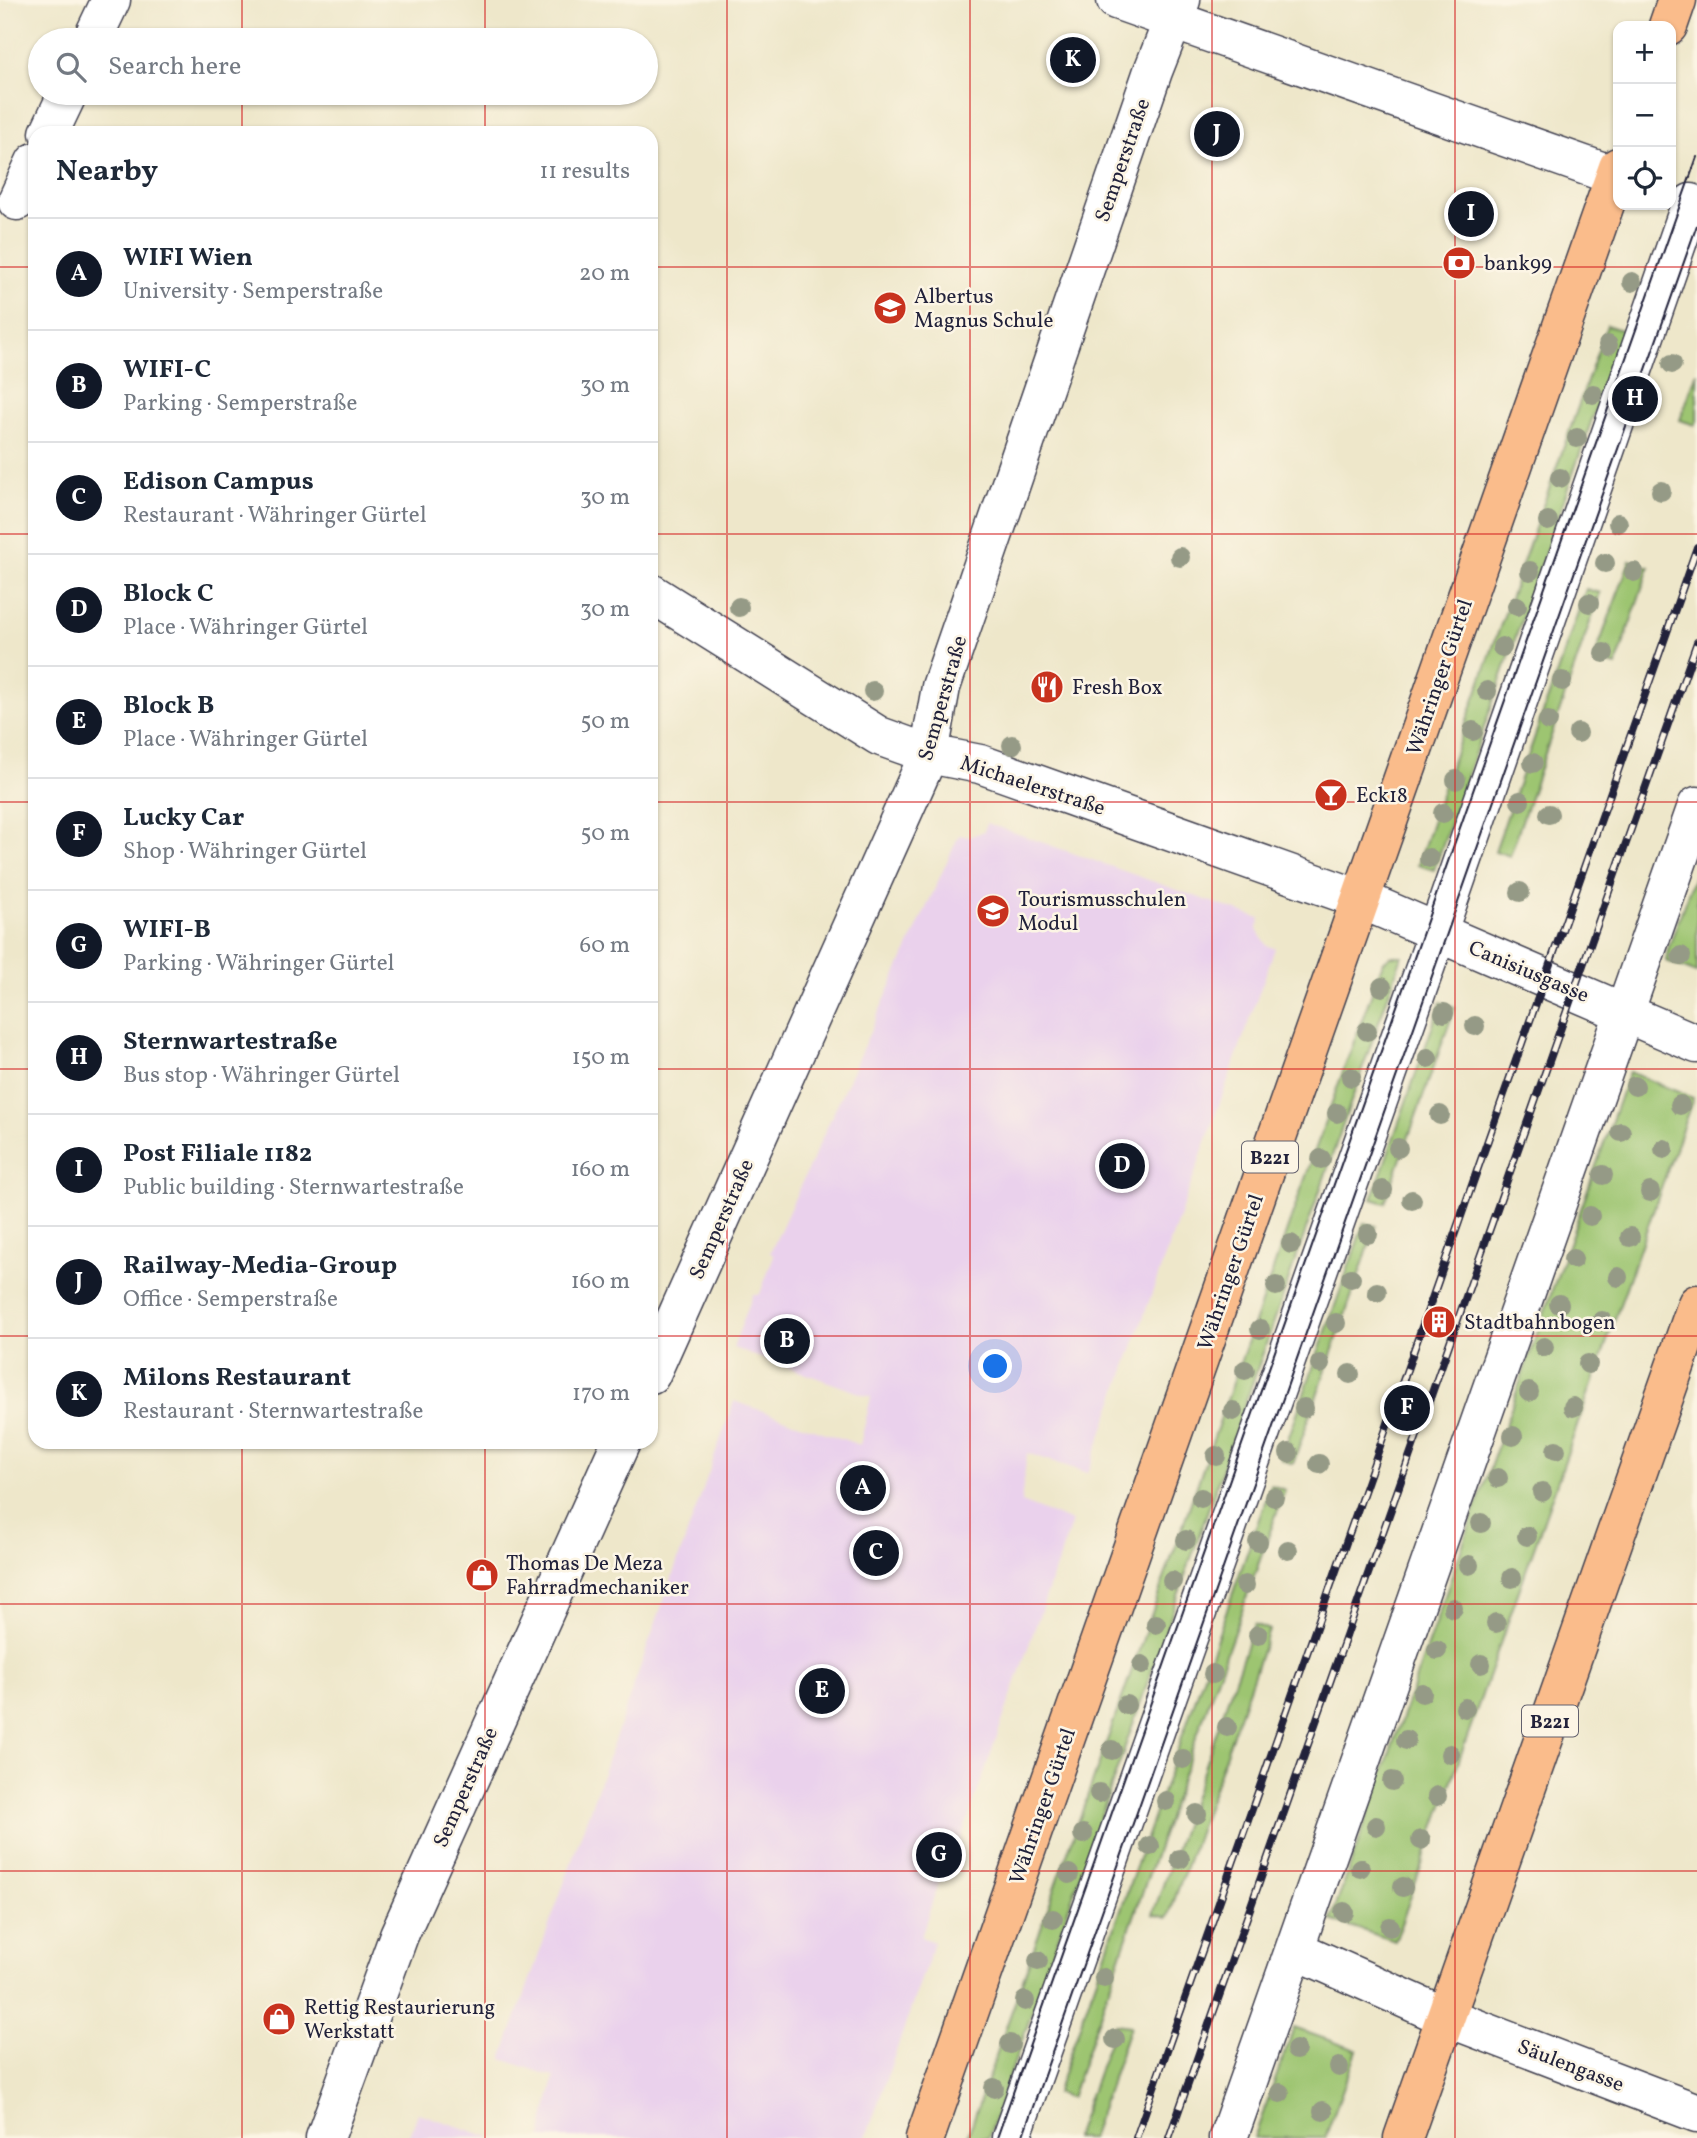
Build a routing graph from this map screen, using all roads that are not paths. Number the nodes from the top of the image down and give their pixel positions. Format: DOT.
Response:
graph roads {
  1 [pos="111,0"];
  2 [pos="1116,0"];
  3 [pos="1677,0"];
  4 [pos="1177,11"];
  5 [pos="1670,21"];
  6 [pos="98,28"];
  7 [pos="62,105"];
  8 [pos="52,126"];
  9 [pos="1613,172"];
  10 [pos="28,177"];
  11 [pos="1613,184"];
  12 [pos="17,201"];
  13 [pos="1686,201"];
  14 [pos="658,597"];
  15 [pos="929,754"];
  16 [pos="1697,806"];
  17 [pos="1360,899"];
  18 [pos="1438,931"];
  19 [pos="1623,1012"];
  20 [pos="1697,1044"];
  21 [pos="1697,1304"];
  22 [pos="658,1358"];
  23 [pos="618,1449"];
  24 [pos="1296,1950"];
  25 [pos="1446,2017"];
  26 [pos="1697,2113"];
  27 [pos="325,2138"];
  28 [pos="925,2138"];
  29 [pos="1011,2138"];
  30 [pos="1228,2138"];
  31 [pos="1403,2138"];
  1 -- 6 [label="street"];
  2 -- 4 [label="street"];
  3 -- 5 [label="main road"];
  4 -- 9 [label="street"];
  4 -- 15 [label="street, Semperstraße"];
  7 -- 8 [label="street"];
  10 -- 12 [label="street"];
  11 -- 17 [label="main road, Währinger Gürtel / B221"];
  13 -- 18 [label="street"];
  14 -- 15 [label="street, Michaelerstraße"];
  15 -- 17 [label="street, Michaelerstraße"];
  15 -- 22 [label="street, Semperstraße"];
  16 -- 19 [label="street"];
  17 -- 18 [label="street, Canisiusgasse"];
  17 -- 28 [label="main road, Währinger Gürtel / B221"];
  18 -- 19 [label="street, Canisiusgasse"];
  18 -- 29 [label="street"];
  19 -- 20 [label="street, Canisiusgasse"];
  19 -- 24 [label="street"];
  21 -- 25 [label="main road, B221"];
  23 -- 27 [label="street, Semperstraße"];
  24 -- 25 [label="street"];
  24 -- 30 [label="street"];
  25 -- 26 [label="street, Säulengasse"];
  25 -- 31 [label="main road, B221"];
}
